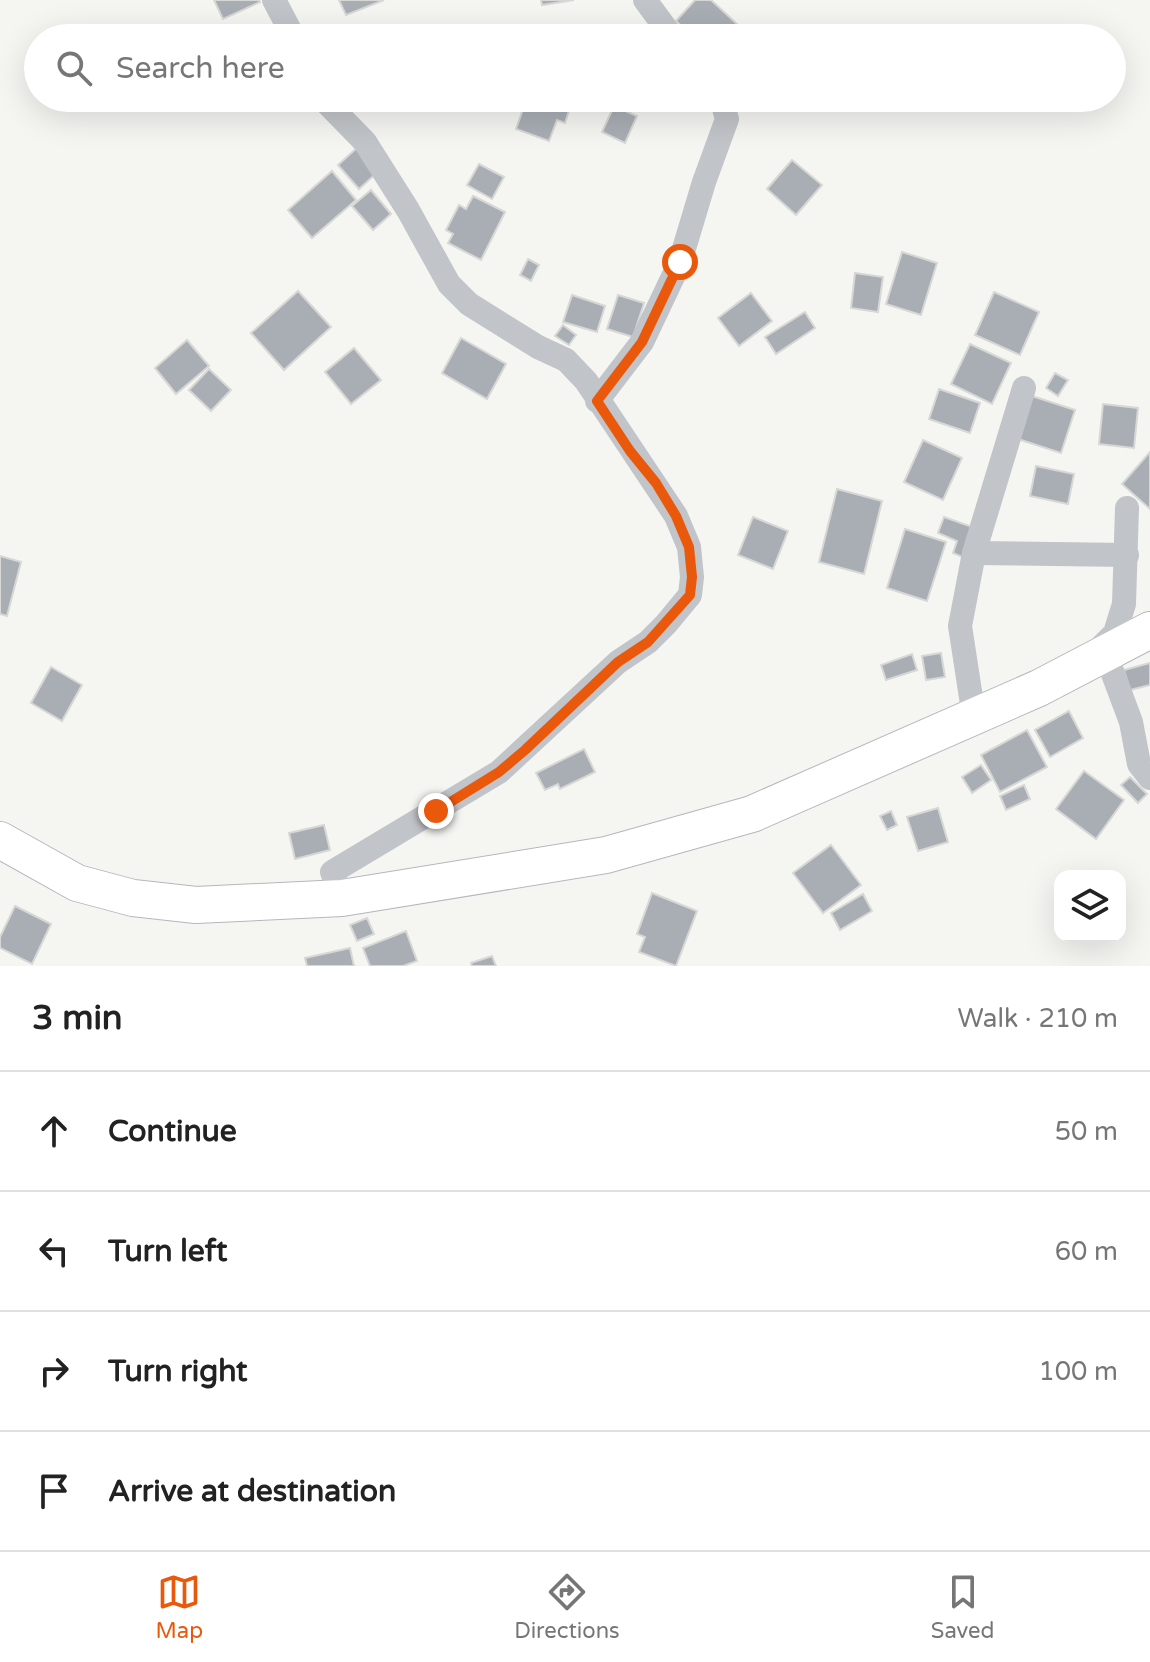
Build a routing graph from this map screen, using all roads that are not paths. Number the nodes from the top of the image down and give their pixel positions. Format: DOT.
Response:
graph roads {
  1 [pos="274,0"];
  2 [pos="645,0"];
  3 [pos="287,24"];
  4 [pos="663,24"];
  5 [pos="336,112"];
  6 [pos="725,112"];
  7 [pos="1024,388"];
  8 [pos="597,401"];
  9 [pos="1127,508"];
  10 [pos="974,553"];
  11 [pos="1127,555"];
  12 [pos="1150,630"];
  13 [pos="1094,660"];
  14 [pos="974,717"];
  15 [pos="1150,778"];
  16 [pos="0,840"];
  17 [pos="342,898"];
  1 -- 3 [label="street"];
  2 -- 4 [label="street"];
  5 -- 8 [label="street"];
  6 -- 8 [label="street"];
  7 -- 10 [label="street"];
  8 -- 17 [label="street"];
  9 -- 11 [label="street"];
  10 -- 11 [label="street"];
  10 -- 14 [label="street"];
  11 -- 13 [label="street"];
  12 -- 13 [label="main road"];
  13 -- 14 [label="main road"];
  13 -- 15 [label="street"];
  14 -- 17 [label="main road"];
  16 -- 17 [label="main road"];
}
